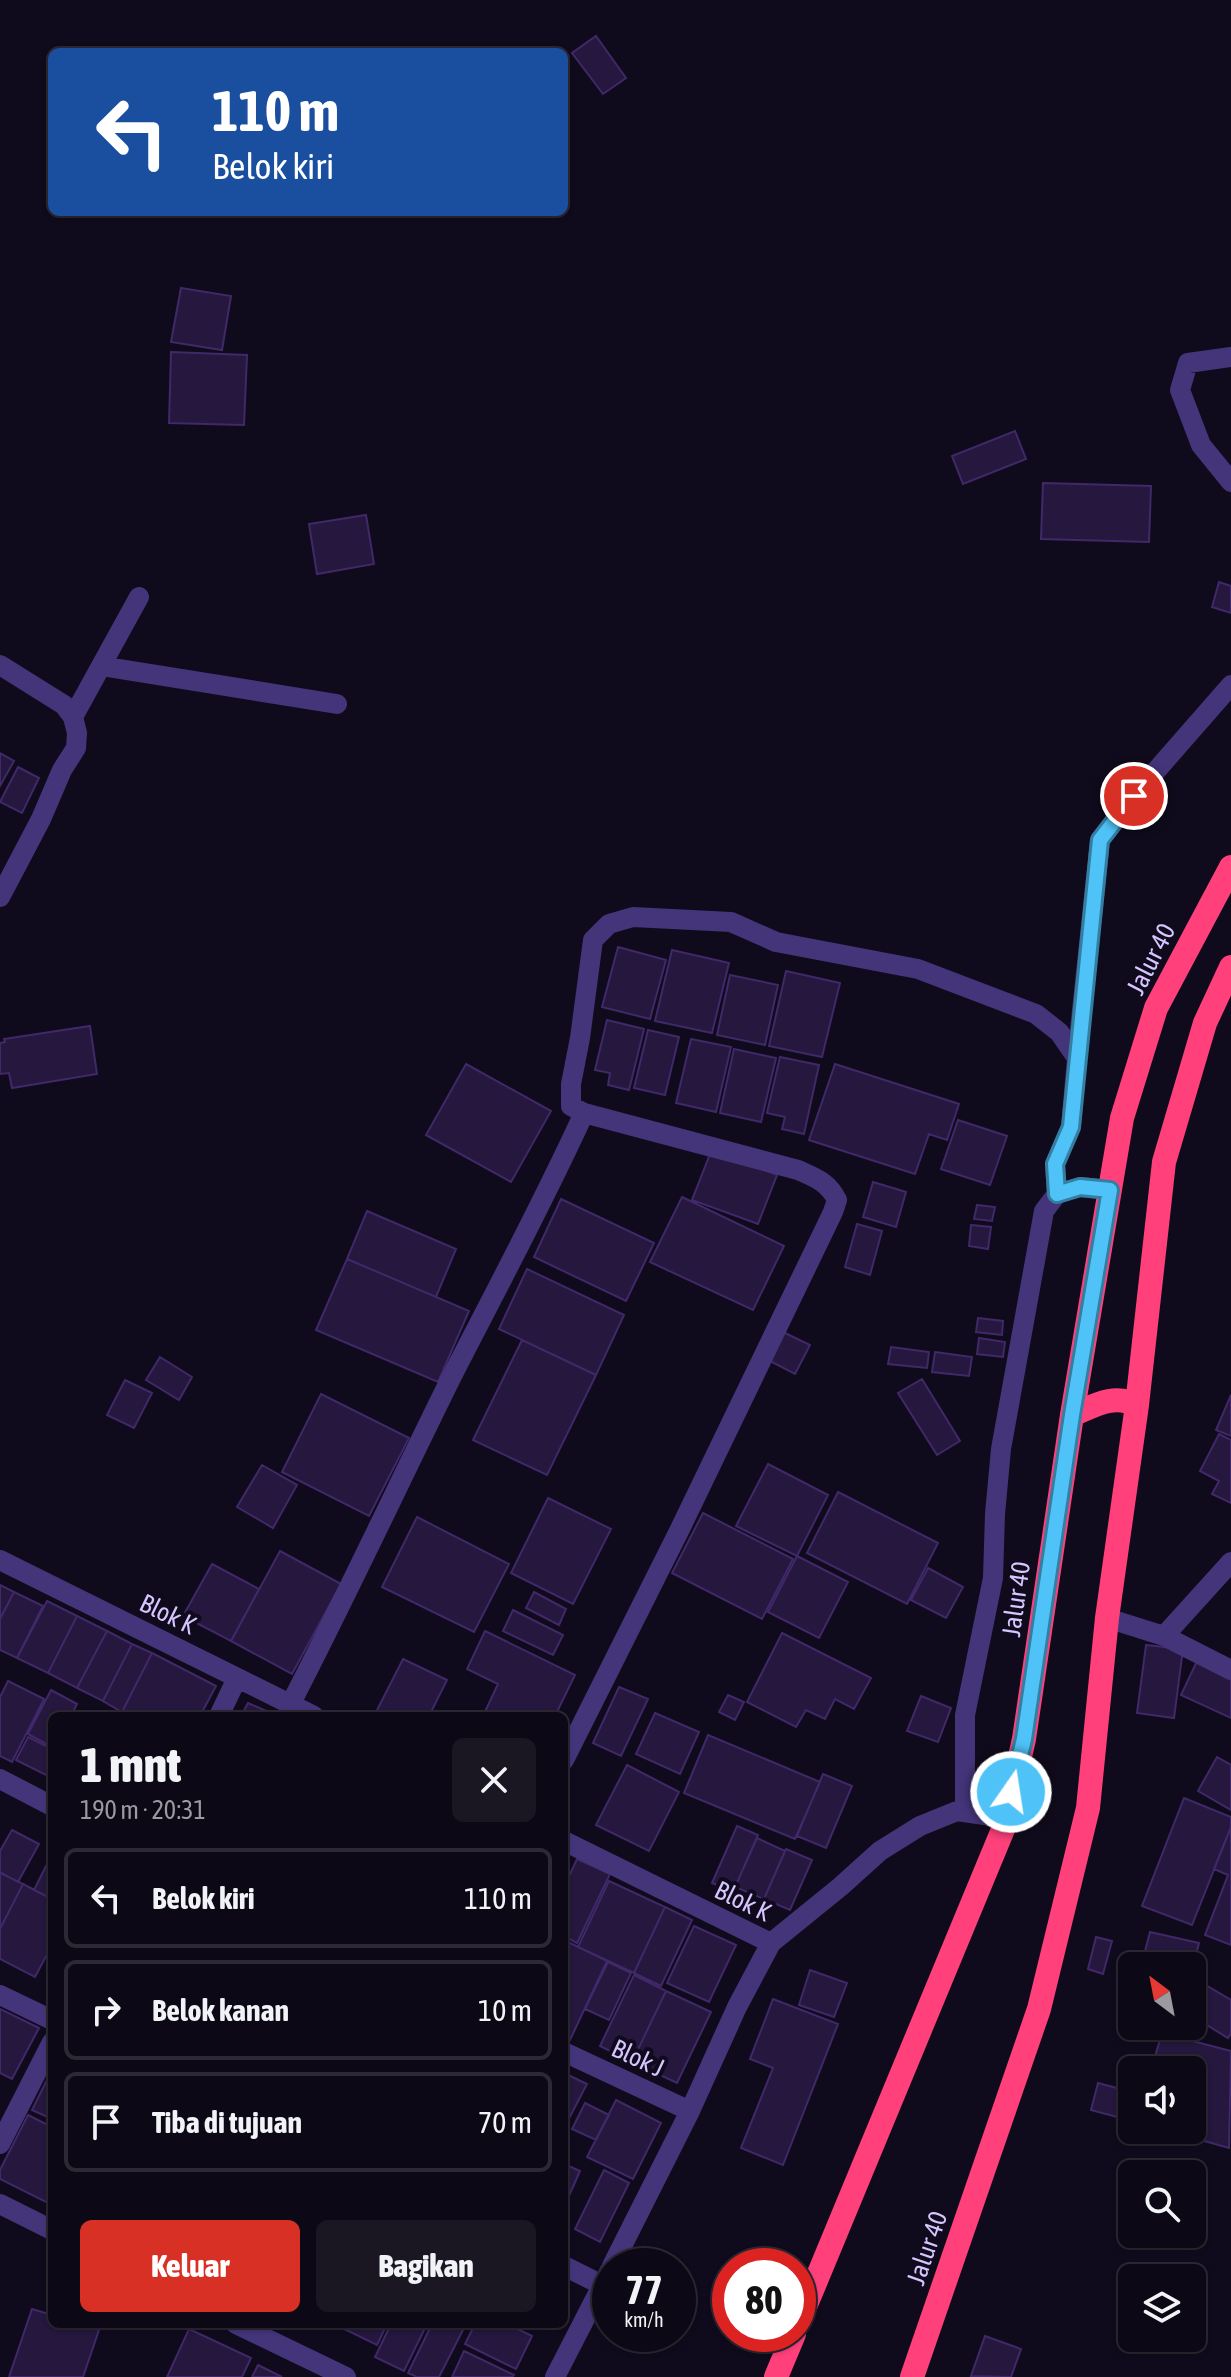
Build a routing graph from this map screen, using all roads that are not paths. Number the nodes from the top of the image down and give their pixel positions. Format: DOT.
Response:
graph roads {
  1 [pos="1231,357"];
  2 [pos="1231,482"];
  3 [pos="139,597"];
  4 [pos="0,665"];
  5 [pos="101,666"];
  6 [pos="1231,685"];
  7 [pos="337,704"];
  8 [pos="73,717"];
  9 [pos="1231,867"];
  10 [pos="0,897"];
  11 [pos="1231,967"];
  12 [pos="1077,1058"];
  13 [pos="584,1113"];
  14 [pos="1110,1190"];
  15 [pos="1057,1194"];
  16 [pos="1137,1405"];
  17 [pos="1072,1415"];
  18 [pos="0,1560"];
  19 [pos="1231,1562"];
  20 [pos="1107,1618"];
  21 [pos="1164,1636"];
  22 [pos="1231,1670"];
  23 [pos="237,1678"];
  24 [pos="290,1705"];
  25 [pos="221,1712"];
  26 [pos="305,1712"];
  27 [pos="568,1752"];
  28 [pos="0,1779"];
  29 [pos="48,1804"];
  30 [pos="965,1812"];
  31 [pos="1005,1818"];
  32 [pos="568,1843"];
  33 [pos="771,1943"];
  34 [pos="0,1995"];
  35 [pos="48,2018"];
  36 [pos="48,2050"];
  37 [pos="568,2054"];
  38 [pos="690,2111"];
  39 [pos="0,2144"];
  40 [pos="0,2204"];
  41 [pos="48,2228"];
  42 [pos="621,2248"];
  43 [pos="568,2267"];
  44 [pos="592,2271"];
  45 [pos="816,2281"];
  46 [pos="592,2305"];
  47 [pos="244,2328"];
  48 [pos="786,2352"];
  49 [pos="346,2377"];
  50 [pos="555,2377"];
  51 [pos="776,2377"];
  52 [pos="912,2377"];
  1 -- 2 [label="street"];
  3 -- 5 [label="street"];
  4 -- 8 [label="street"];
  5 -- 7 [label="street"];
  5 -- 8 [label="street"];
  6 -- 12 [label="street"];
  8 -- 10 [label="street"];
  9 -- 14 [label="highway, Jalur 40"];
  11 -- 16 [label="highway, Jalur 40"];
  12 -- 13 [label="street"];
  12 -- 15 [label="street"];
  13 -- 24 [label="street"];
  13 -- 27 [label="street"];
  14 -- 15 [label="street"];
  14 -- 17 [label="highway, Jalur 40"];
  15 -- 30 [label="street"];
  16 -- 17 [label="highway"];
  16 -- 20 [label="highway, Jalur 40"];
  17 -- 31 [label="highway, Jalur 40"];
  18 -- 23 [label="street, Blok K"];
  19 -- 21 [label="street"];
  20 -- 21 [label="street"];
  20 -- 52 [label="highway, Jalur 40"];
  21 -- 22 [label="street"];
  23 -- 24 [label="street, Blok K"];
  23 -- 25 [label="street"];
  24 -- 26 [label="street, Blok K"];
  28 -- 29 [label="street"];
  30 -- 31 [label="street"];
  30 -- 33 [label="street"];
  31 -- 45 [label="highway, Jalur 40"];
  32 -- 33 [label="street, Blok K"];
  33 -- 38 [label="street"];
  34 -- 35 [label="street"];
  36 -- 39 [label="street"];
  37 -- 38 [label="street, Blok J"];
  38 -- 42 [label="street"];
  40 -- 41 [label="street"];
  43 -- 44 [label="street"];
  46 -- 50 [label="street"];
  47 -- 49 [label="street"];
  48 -- 51 [label="highway"];
}
